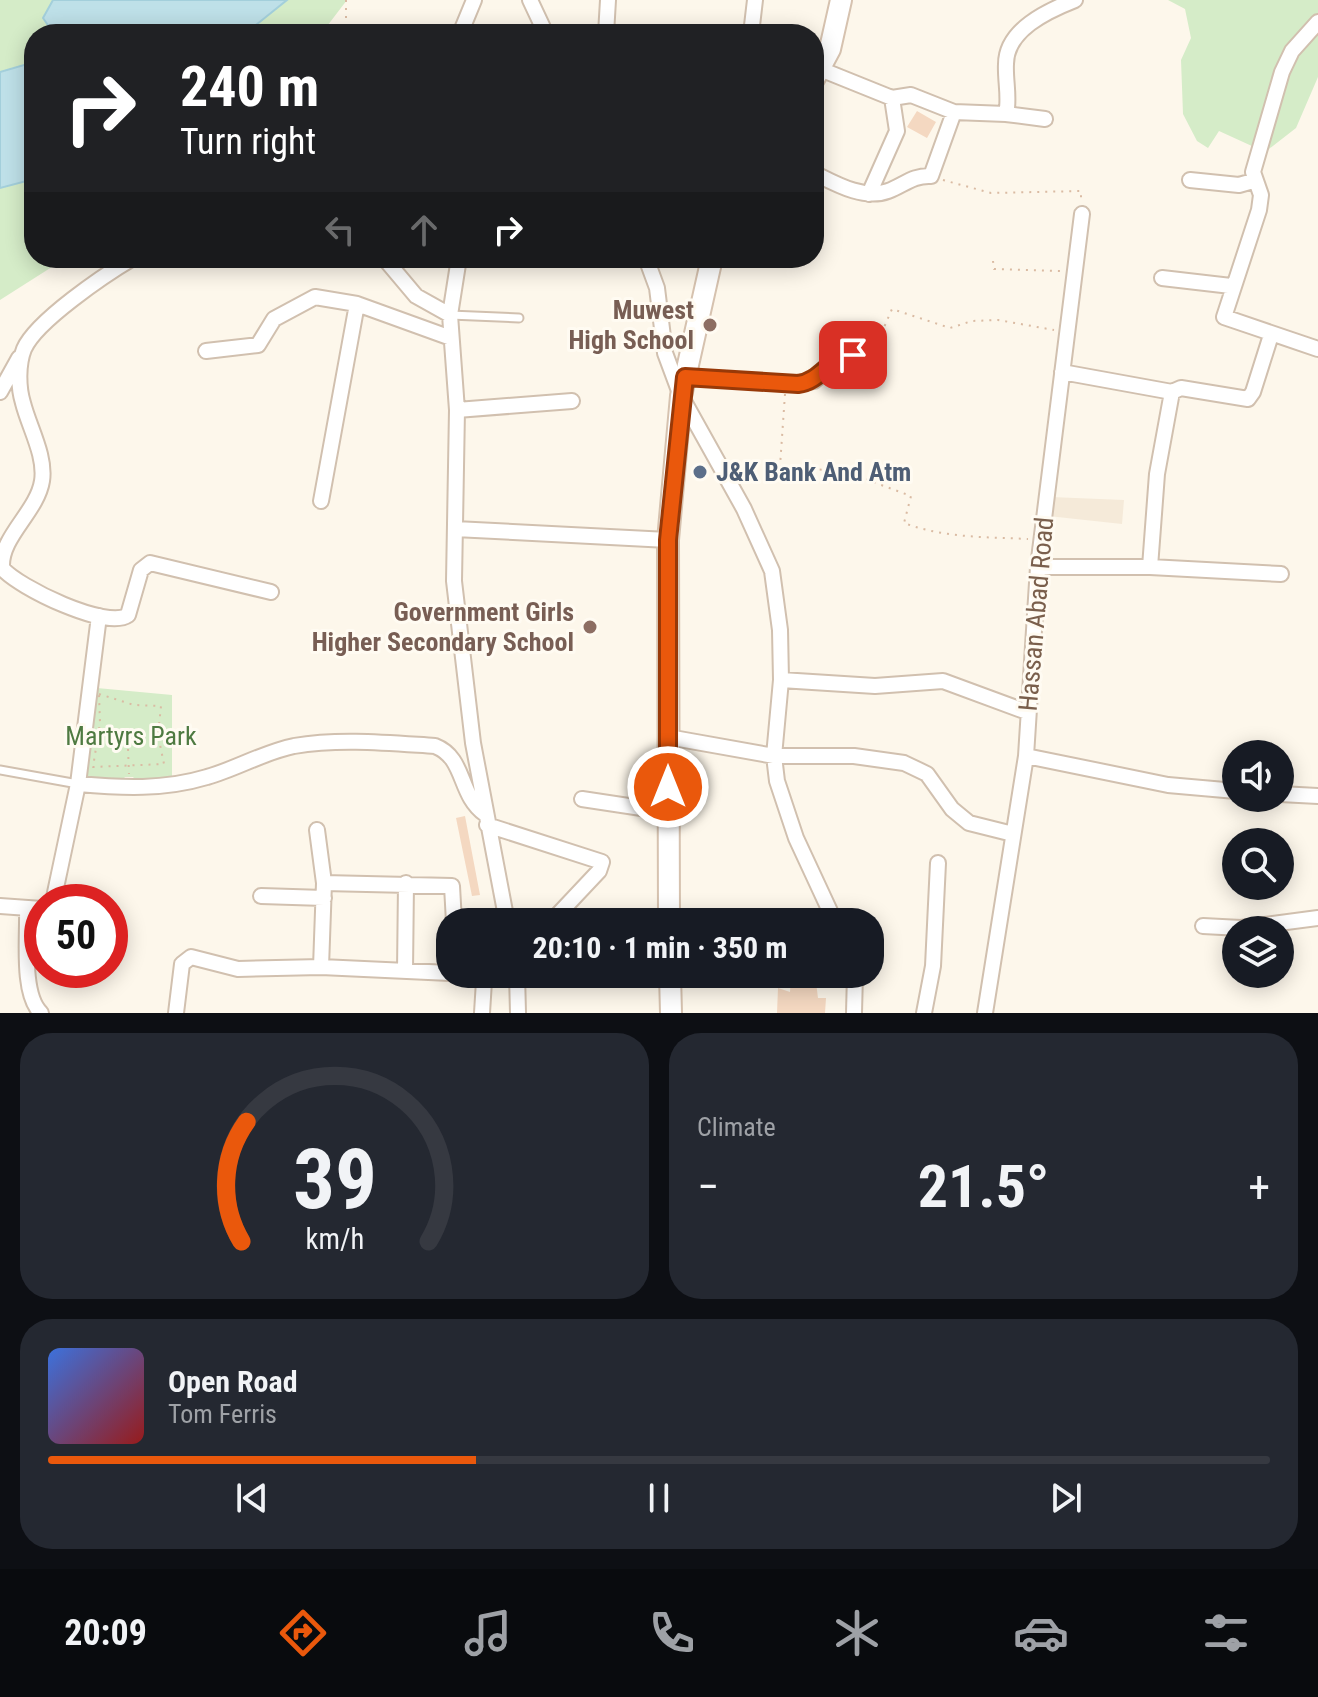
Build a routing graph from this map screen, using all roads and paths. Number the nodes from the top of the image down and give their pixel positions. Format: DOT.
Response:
graph roads {
  1 [pos="346,0"];
  2 [pos="474,0"];
  3 [pos="530,0"];
  4 [pos="608,0"];
  5 [pos="755,0"];
  6 [pos="841,0"];
  7 [pos="1075,0"];
  8 [pos="1318,22"];
  9 [pos="346,24"];
  10 [pos="463,24"];
  11 [pos="541,24"];
  12 [pos="607,24"];
  13 [pos="752,24"];
  14 [pos="824,61"];
  15 [pos="824,76"];
  16 [pos="892,98"];
  17 [pos="954,112"];
  18 [pos="1006,114"];
  19 [pos="1045,119"];
  20 [pos="931,176"];
  21 [pos="824,177"];
  22 [pos="1190,180"];
  23 [pos="1253,181"];
  24 [pos="869,194"];
  25 [pos="1082,214"];
  26 [pos="993,261"];
  27 [pos="117,268"];
  28 [pos="392,268"];
  29 [pos="457,268"];
  30 [pos="650,268"];
  31 [pos="710,268"];
  32 [pos="1074,272"];
  33 [pos="1162,278"];
  34 [pos="1231,286"];
  35 [pos="357,304"];
  36 [pos="450,315"];
  37 [pos="519,318"];
  38 [pos="1067,332"];
  39 [pos="1271,335"];
  40 [pos="451,338"];
  41 [pos="1318,349"];
  42 [pos="24,350"];
  43 [pos="206,351"];
  44 [pos="869,361"];
  45 [pos="1062,372"];
  46 [pos="786,383"];
  47 [pos="683,387"];
  48 [pos="0,392"];
  49 [pos="1172,392"];
  50 [pos="572,401"];
  51 [pos="457,410"];
  52 [pos="321,501"];
  53 [pos="455,529"];
  54 [pos="668,540"];
  55 [pos="1041,540"];
  56 [pos="1038,567"];
  57 [pos="1150,567"];
  58 [pos="1281,574"];
  59 [pos="271,592"];
  60 [pos="99,616"];
  61 [pos="781,680"];
  62 [pos="1027,712"];
  63 [pos="668,737"];
  64 [pos="128,749"];
  65 [pos="774,756"];
  66 [pos="1026,756"];
  67 [pos="128,767"];
  68 [pos="0,770"];
  69 [pos="78,784"];
  70 [pos="129,788"];
  71 [pos="1222,790"];
  72 [pos="1294,795"];
  73 [pos="1318,796"];
  74 [pos="582,799"];
  75 [pos="668,812"];
  76 [pos="486,819"];
  77 [pos="317,830"];
  78 [pos="1013,834"];
  79 [pos="938,863"];
  80 [pos="406,883"];
  81 [pos="57,884"];
  82 [pos="324,891"];
  83 [pos="261,896"];
  84 [pos="0,906"];
  85 [pos="24,908"];
  86 [pos="453,908"];
  87 [pos="504,908"];
  88 [pos="564,908"];
  89 [pos="669,908"];
  90 [pos="829,908"];
  91 [pos="1318,918"];
  92 [pos="1203,926"];
  93 [pos="321,967"];
  94 [pos="405,971"];
  95 [pos="436,972"];
  96 [pos="28,988"];
  97 [pos="484,988"];
  98 [pos="517,988"];
  99 [pos="670,988"];
  100 [pos="855,988"];
  101 [pos="38,1012"];
  102 [pos="176,1013"];
  103 [pos="482,1013"];
  104 [pos="518,1013"];
  105 [pos="671,1013"];
  106 [pos="854,1013"];
  107 [pos="924,1013"];
  108 [pos="985,1013"];
  1 -- 9 [label="path"];
  2 -- 10 [label="street"];
  3 -- 11 [label="street"];
  4 -- 12 [label="street"];
  5 -- 13 [label="street"];
  6 -- 14 [label="main road"];
  7 -- 18 [label="street"];
  8 -- 23 [label="street"];
  15 -- 16 [label="street"];
  16 -- 17 [label="street"];
  16 -- 24 [label="street"];
  17 -- 18 [label="street"];
  17 -- 20 [label="street"];
  18 -- 19 [label="street"];
  20 -- 24 [label="street"];
  20 -- 25 [label="path"];
  21 -- 24 [label="street"];
  22 -- 23 [label="street"];
  23 -- 34 [label="street"];
  25 -- 32 [label="street, Hassan Abad Road"];
  26 -- 32 [label="path"];
  27 -- 42 [label="street"];
  28 -- 36 [label="street"];
  29 -- 36 [label="street"];
  30 -- 47 [label="street"];
  31 -- 47 [label="main road"];
  32 -- 38 [label="street, Hassan Abad Road"];
  33 -- 34 [label="street"];
  34 -- 39 [label="street"];
  35 -- 40 [label="street"];
  35 -- 43 [label="street"];
  35 -- 52 [label="street"];
  36 -- 37 [label="lane"];
  36 -- 40 [label="street"];
  38 -- 44 [label="path"];
  38 -- 45 [label="street, Hassan Abad Road"];
  39 -- 41 [label="street"];
  39 -- 49 [label="street"];
  40 -- 51 [label="street"];
  42 -- 48 [label="street"];
  42 -- 60 [label="street"];
  44 -- 46 [label="street"];
  45 -- 49 [label="street"];
  45 -- 55 [label="street, Hassan Abad Road"];
  46 -- 47 [label="street"];
  46 -- 55 [label="path"];
  47 -- 54 [label="main road"];
  47 -- 61 [label="street"];
  49 -- 57 [label="street"];
  50 -- 51 [label="street"];
  51 -- 53 [label="street"];
  53 -- 54 [label="street"];
  53 -- 76 [label="street"];
  54 -- 63 [label="main road"];
  55 -- 56 [label="street, Hassan Abad Road"];
  56 -- 57 [label="street"];
  56 -- 62 [label="street, Hassan Abad Road"];
  57 -- 58 [label="street"];
  59 -- 60 [label="street"];
  60 -- 69 [label="street"];
  61 -- 62 [label="street"];
  61 -- 65 [label="street"];
  62 -- 66 [label="street, Hassan Abad Road"];
  63 -- 65 [label="street"];
  63 -- 75 [label="main road"];
  64 -- 67 [label="path"];
  65 -- 78 [label="street"];
  65 -- 90 [label="street"];
  66 -- 71 [label="street"];
  66 -- 78 [label="street, Hassan Abad Road"];
  67 -- 67 [label="path"];
  67 -- 70 [label="path"];
  68 -- 69 [label="lane"];
  69 -- 70 [label="street"];
  69 -- 81 [label="street"];
  70 -- 76 [label="street"];
  72 -- 73 [label="street"];
  74 -- 75 [label="street"];
  75 -- 89 [label="main road"];
  76 -- 87 [label="street"];
  76 -- 88 [label="street"];
  77 -- 82 [label="street"];
  78 -- 108 [label="street, Hassan Abad Road"];
  79 -- 107 [label="street"];
  80 -- 82 [label="street"];
  80 -- 86 [label="street"];
  80 -- 94 [label="street"];
  82 -- 83 [label="street"];
  82 -- 93 [label="street"];
  84 -- 85 [label="street"];
  91 -- 92 [label="street"];
  93 -- 94 [label="street"];
  93 -- 102 [label="street"];
  94 -- 95 [label="street"];
  96 -- 101 [label="street"];
  97 -- 103 [label="street"];
  98 -- 104 [label="street"];
  99 -- 105 [label="main road"];
  100 -- 106 [label="street"];
}
